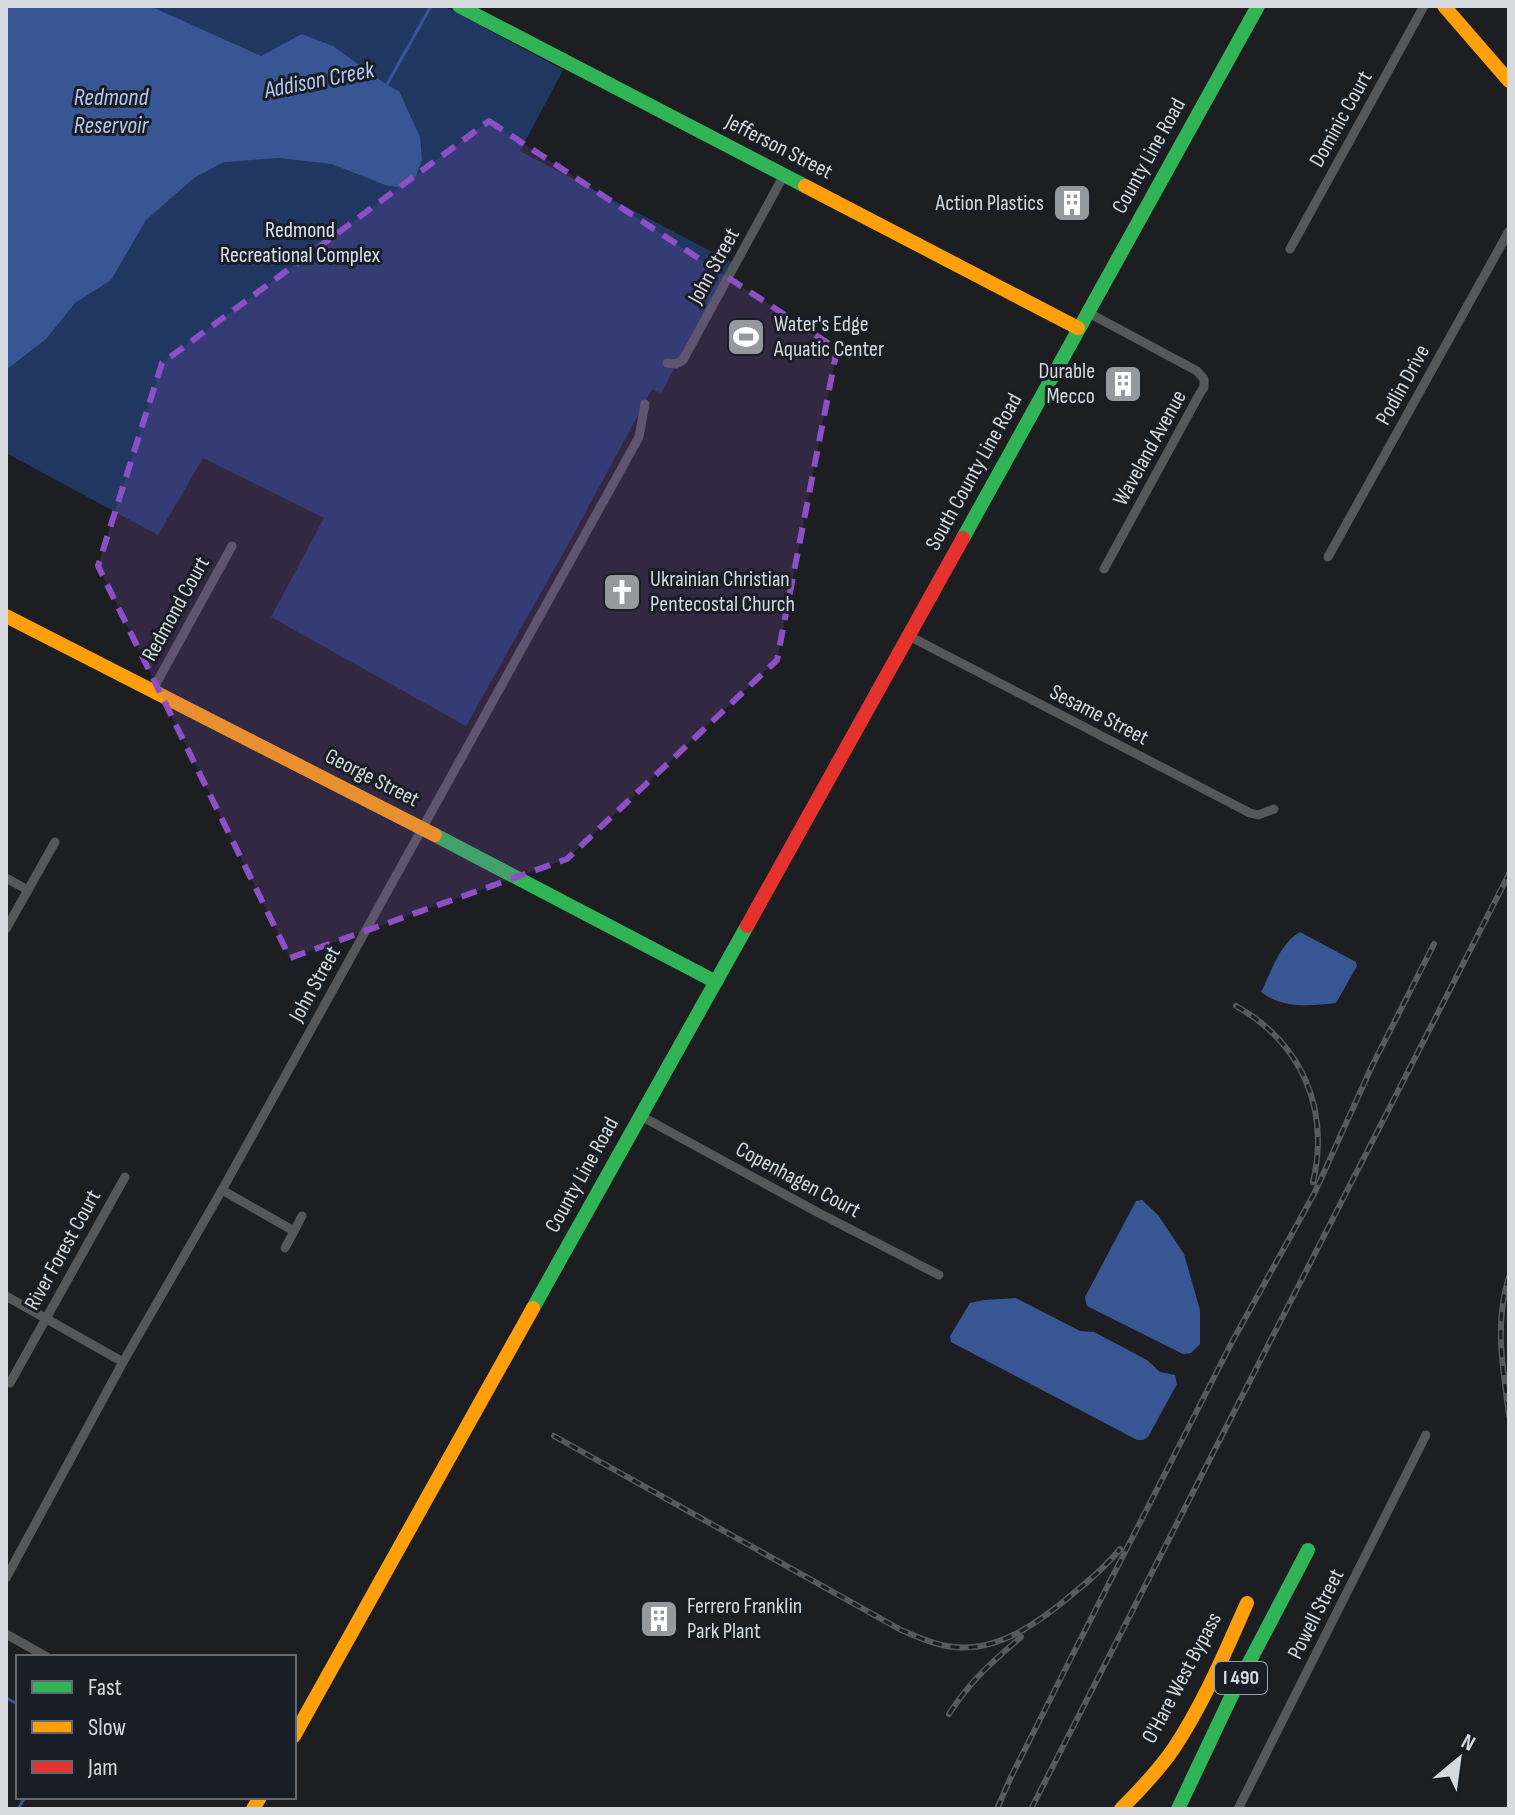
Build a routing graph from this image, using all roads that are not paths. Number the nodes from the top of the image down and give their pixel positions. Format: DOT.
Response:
graph roads {
  1 [pos="459,6"];
  2 [pos="1258,6"];
  3 [pos="1424,6"];
  4 [pos="1444,6"];
  5 [pos="1509,81"];
  6 [pos="784,175"];
  7 [pos="1509,231"];
  8 [pos="1290,249"];
  9 [pos="1087,312"];
  10 [pos="1078,328"];
  11 [pos="667,363"];
  12 [pos="645,404"];
  13 [pos="232,546"];
  14 [pos="1328,557"];
  15 [pos="1104,569"];
  16 [pos="6,616"];
  17 [pos="909,636"];
  18 [pos="152,691"];
  19 [pos="1274,809"];
  20 [pos="422,828"];
  21 [pos="55,842"];
  22 [pos="6,878"];
  23 [pos="28,890"];
  24 [pos="6,929"];
  25 [pos="716,982"];
  26 [pos="641,1116"];
  27 [pos="125,1177"];
  28 [pos="222,1190"];
  29 [pos="302,1216"];
  30 [pos="294,1231"];
  31 [pos="285,1248"];
  32 [pos="939,1275"];
  33 [pos="6,1296"];
  34 [pos="45,1318"];
  35 [pos="123,1362"];
  36 [pos="10,1383"];
  37 [pos="1426,1435"];
  38 [pos="1308,1550"];
  39 [pos="9,1566"];
  40 [pos="6,1578"];
  41 [pos="1247,1603"];
  42 [pos="6,1634"];
  43 [pos="43,1655"];
  44 [pos="296,1732"];
  45 [pos="1121,1809"];
  46 [pos="1178,1809"];
  47 [pos="1238,1809"];
  1 -- 6 [label="main road, Jefferson Street"];
  2 -- 9 [label="main road, County Line Road"];
  3 -- 8 [label="street, Dominic Court"];
  4 -- 5 [label="main road"];
  6 -- 10 [label="main road, Jefferson Street"];
  6 -- 11 [label="street, John Street"];
  7 -- 14 [label="street, Podlin Drive"];
  9 -- 10 [label="main road, County Line Road"];
  9 -- 15 [label="street, Waveland Avenue"];
  10 -- 17 [label="main road, South County Line Road"];
  12 -- 20 [label="street, John Street"];
  13 -- 18 [label="street, Redmond Court"];
  16 -- 18 [label="main road, George Street"];
  17 -- 19 [label="street, Sesame Street"];
  17 -- 25 [label="main road, County Line Road"];
  18 -- 20 [label="main road, George Street"];
  20 -- 25 [label="main road, George Street"];
  20 -- 28 [label="street, John Street"];
  21 -- 23 [label="street"];
  22 -- 23 [label="street"];
  23 -- 24 [label="street"];
  25 -- 26 [label="main road, County Line Road"];
  26 -- 32 [label="street, Copenhagen Court"];
  26 -- 44 [label="main road, County Line Road"];
  27 -- 34 [label="street, River Forest Court"];
  28 -- 30 [label="street"];
  28 -- 35 [label="street, John Street"];
  29 -- 30 [label="street"];
  30 -- 31 [label="street"];
  33 -- 34 [label="street"];
  34 -- 35 [label="street"];
  34 -- 36 [label="street, River Forest Court"];
  35 -- 39 [label="street, John Street"];
  37 -- 47 [label="street, Powell Street"];
  38 -- 46 [label="main road, I 490"];
  39 -- 40 [label="street, John Street"];
  41 -- 45 [label="main road, O'Hare West Bypass / I 490"];
  42 -- 43 [label="street"];
}
